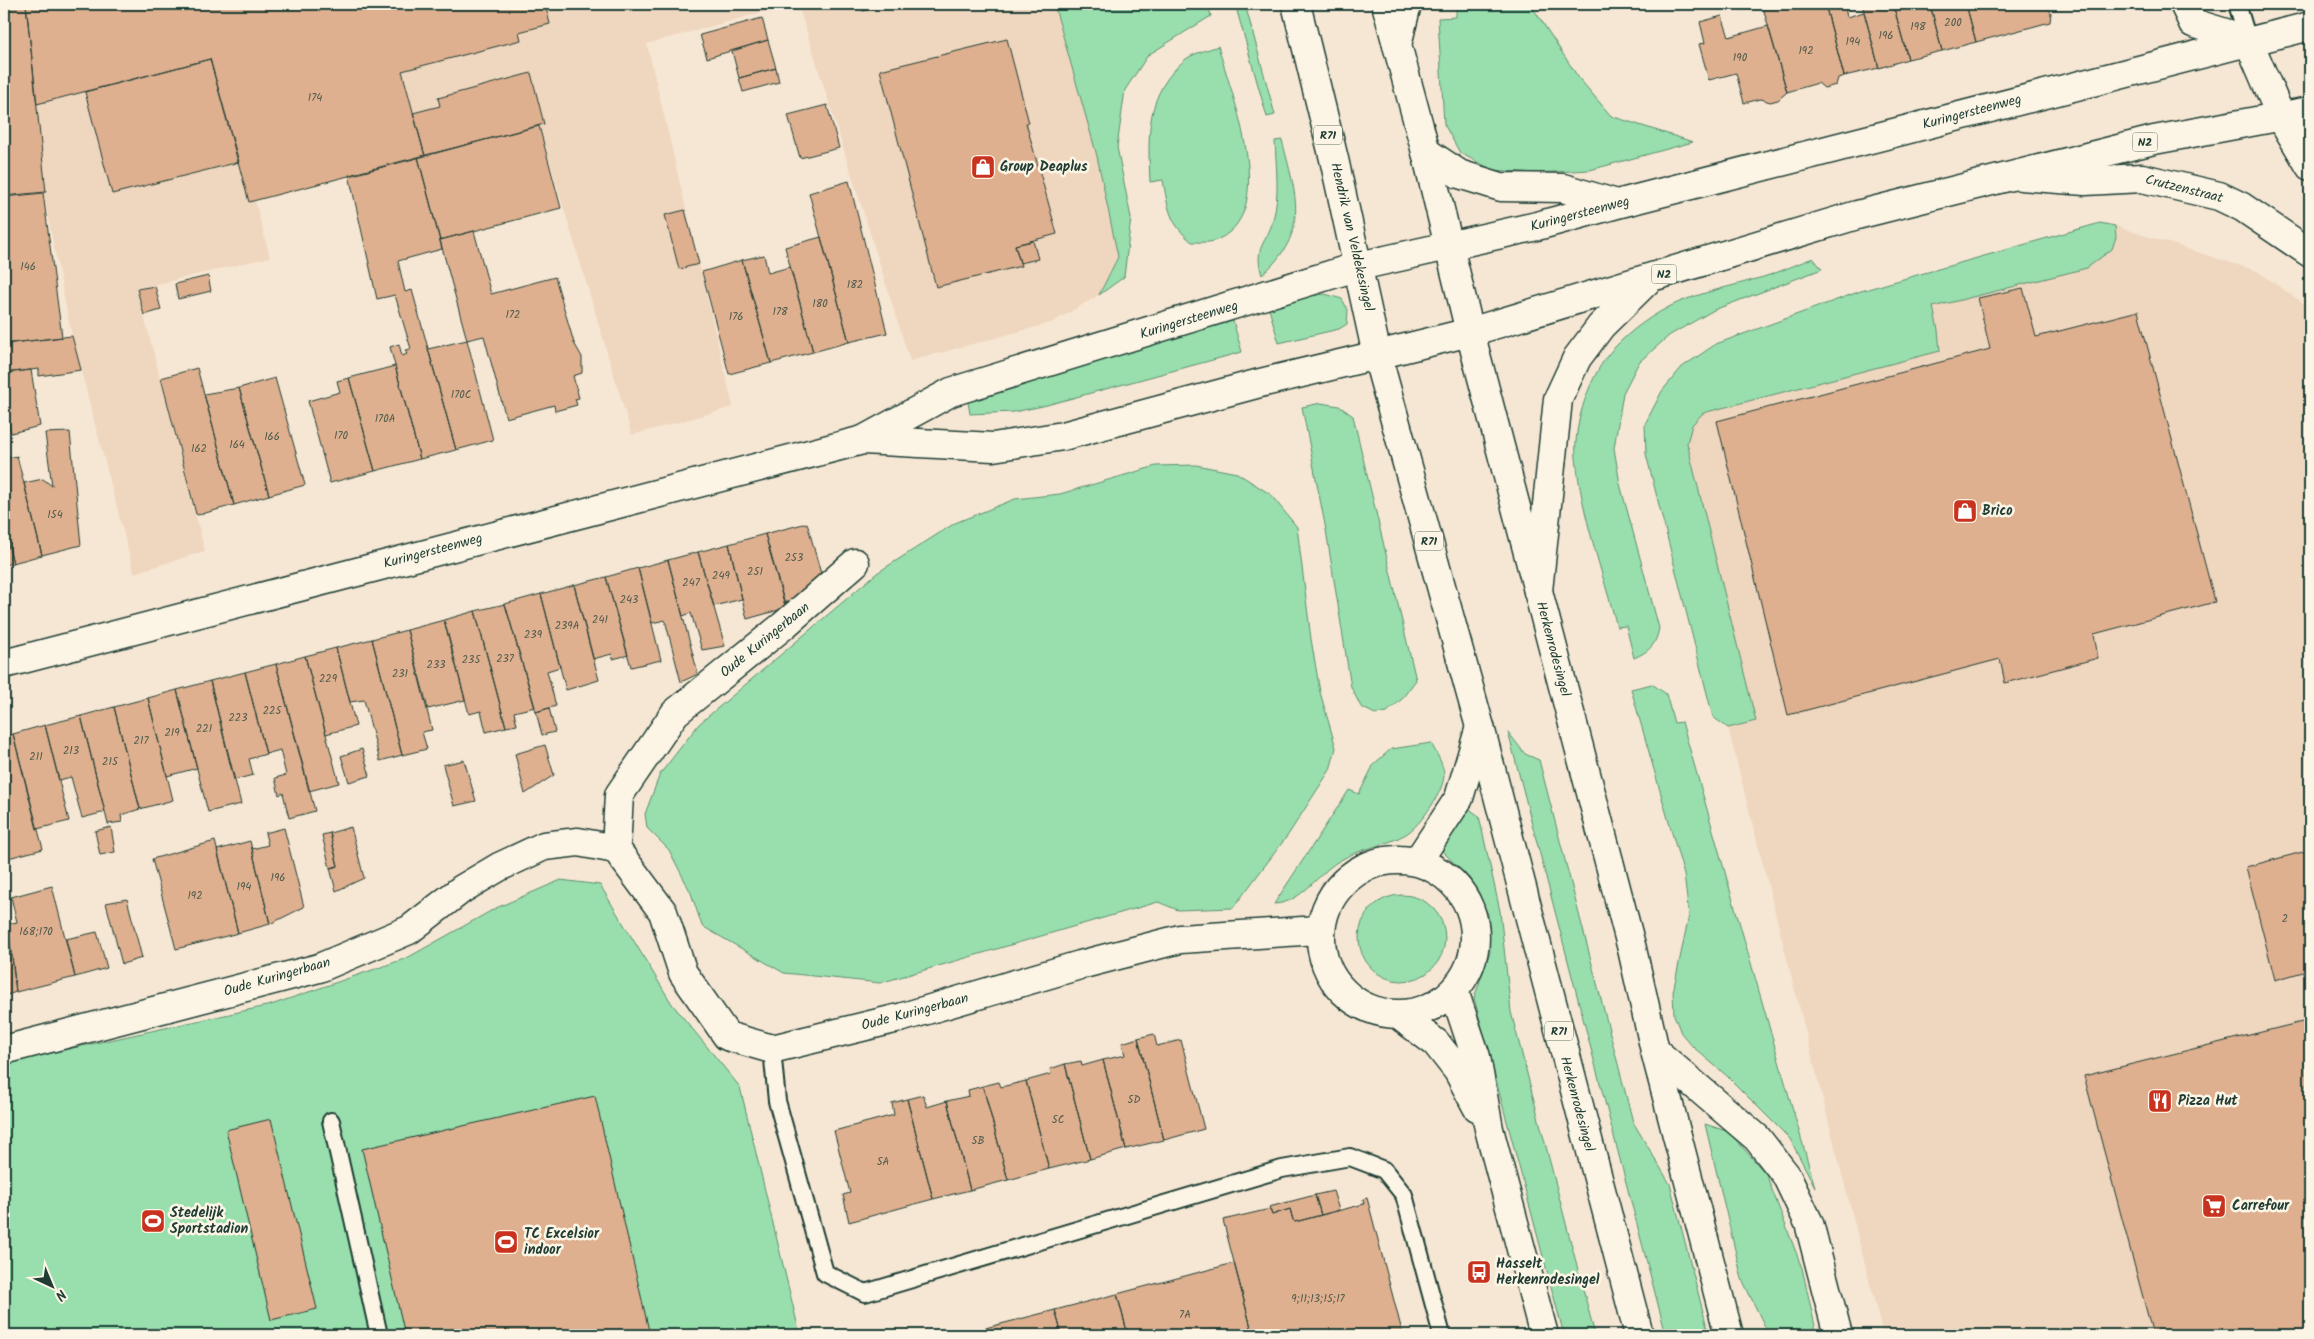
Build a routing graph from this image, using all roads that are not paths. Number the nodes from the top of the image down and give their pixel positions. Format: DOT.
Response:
graph roads {
  1 [pos="1296,4"];
  2 [pos="1386,4"];
  3 [pos="1407,4"];
  4 [pos="2184,4"];
  5 [pos="2237,4"];
  6 [pos="2310,26"];
  7 [pos="2248,40"];
  8 [pos="1397,45"];
  9 [pos="2310,111"];
  10 [pos="2280,117"];
  11 [pos="1426,152"];
  12 [pos="2310,166"];
  13 [pos="2012,175"];
  14 [pos="1617,204"];
  15 [pos="1449,248"];
  16 [pos="2310,253"];
  17 [pos="1359,266"];
  18 [pos="1650,278"];
  19 [pos="1470,332"];
  20 [pos="1377,355"];
  21 [pos="863,440"];
  22 [pos="855,563"];
  23 [pos="1538,592"];
  24 [pos="4,664"];
  25 [pos="1480,727"];
  26 [pos="616,848"];
  27 [pos="1417,862"];
  28 [pos="1318,930"];
  29 [pos="1454,991"];
  30 [pos="1400,1016"];
  31 [pos="772,1049"];
  32 [pos="4,1050"];
  33 [pos="1655,1051"];
  34 [pos="331,1121"];
  35 [pos="1489,1129"];
  36 [pos="379,1335"];
  37 [pos="1442,1335"];
  38 [pos="1544,1335"];
  39 [pos="1639,1335"];
  40 [pos="1729,1335"];
  41 [pos="1838,1335"];
  1 -- 17 [label="main road, Hendrik van Veldekesingel / R71"];
  2 -- 8 [label="main road"];
  3 -- 8 [label="main road"];
  4 -- 7 [label="main road"];
  5 -- 7 [label="lane"];
  6 -- 7 [label="main road, Kuringersteenweg / N2"];
  7 -- 10 [label="main road"];
  7 -- 14 [label="main road, Kuringersteenweg / N2"];
  8 -- 11 [label="main road"];
  9 -- 10 [label="main road, Kuringersteenweg / N2"];
  10 -- 12 [label="main road"];
  10 -- 13 [label="main road, Kuringersteenweg / N2"];
  11 -- 14 [label="main road"];
  11 -- 15 [label="main road"];
  13 -- 16 [label="main road, Crutzenstraat"];
  13 -- 18 [label="main road, Kuringersteenweg / N2"];
  14 -- 15 [label="main road, Kuringersteenweg / N2"];
  15 -- 17 [label="main road, Kuringersteenweg / N2"];
  15 -- 19 [label="main road, Herkenrodesingel"];
  17 -- 20 [label="main road, Hendrik van Veldekesingel / R71"];
  17 -- 21 [label="main road, Kuringersteenweg / N2"];
  18 -- 19 [label="main road, Kuringersteenweg / N2"];
  18 -- 23 [label="main road"];
  19 -- 20 [label="main road, Kuringersteenweg / N2"];
  19 -- 23 [label="main road, Herkenrodesingel"];
  20 -- 21 [label="main road, Kuringersteenweg / N2"];
  20 -- 25 [label="main road, Herkenrodesingel / R71"];
  21 -- 24 [label="main road, Kuringersteenweg / N2"];
  22 -- 26 [label="main road, Oude Kuringerbaan"];
  23 -- 33 [label="main road, Herkenrodesingel"];
  25 -- 27 [label="main road"];
  25 -- 39 [label="main road, Herkenrodesingel / R71"];
  26 -- 31 [label="main road, Oude Kuringerbaan"];
  26 -- 32 [label="main road, Oude Kuringerbaan"];
  27 -- 28 [label="main road"];
  27 -- 29 [label="main road"];
  28 -- 30 [label="main road"];
  28 -- 31 [label="main road, Oude Kuringerbaan"];
  29 -- 30 [label="main road"];
  29 -- 35 [label="main road"];
  30 -- 35 [label="main road"];
  31 -- 37 [label="lane"];
  33 -- 40 [label="main road, Herkenrodesingel"];
  33 -- 41 [label="main road"];
  34 -- 36 [label="lane"];
  35 -- 38 [label="main road"];
}
